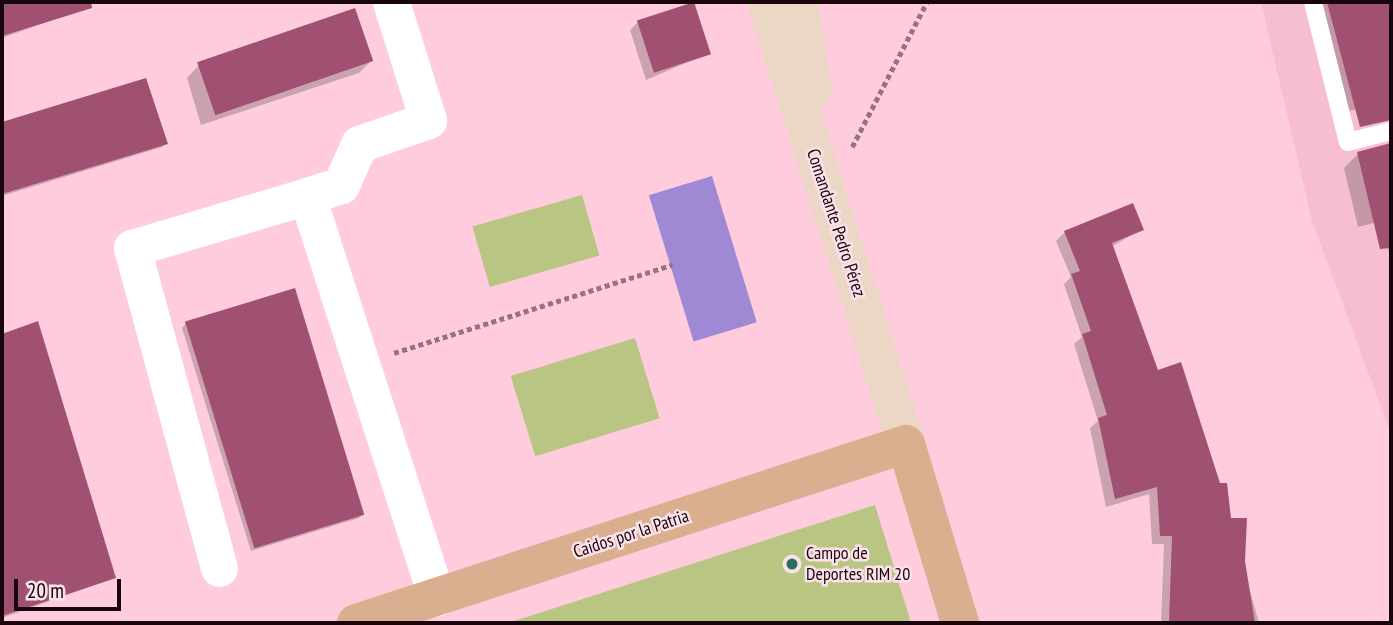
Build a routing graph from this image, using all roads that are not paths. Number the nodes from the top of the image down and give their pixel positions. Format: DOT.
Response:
graph roads {
  1 [pos="391,2"];
  2 [pos="766,2"];
  3 [pos="799,2"];
  4 [pos="1313,2"];
  5 [pos="1391,131"];
  6 [pos="307,195"];
  7 [pos="827,196"];
  8 [pos="906,444"];
  9 [pos="219,568"];
  10 [pos="436,598"];
  11 [pos="356,623"];
  12 [pos="960,623"];
  1 -- 6 [label="street"];
  2 -- 7 [label="main road, Comandante Pedro Pérez"];
  3 -- 7 [label="main road"];
  4 -- 5 [label="lane"];
  6 -- 9 [label="street"];
  6 -- 10 [label="street"];
  7 -- 8 [label="main road, Comandante Pedro Pérez"];
  8 -- 10 [label="main road, Caidos por la Patria"];
  8 -- 12 [label="main road"];
  10 -- 11 [label="main road, Caidos por la Patria"];
}
